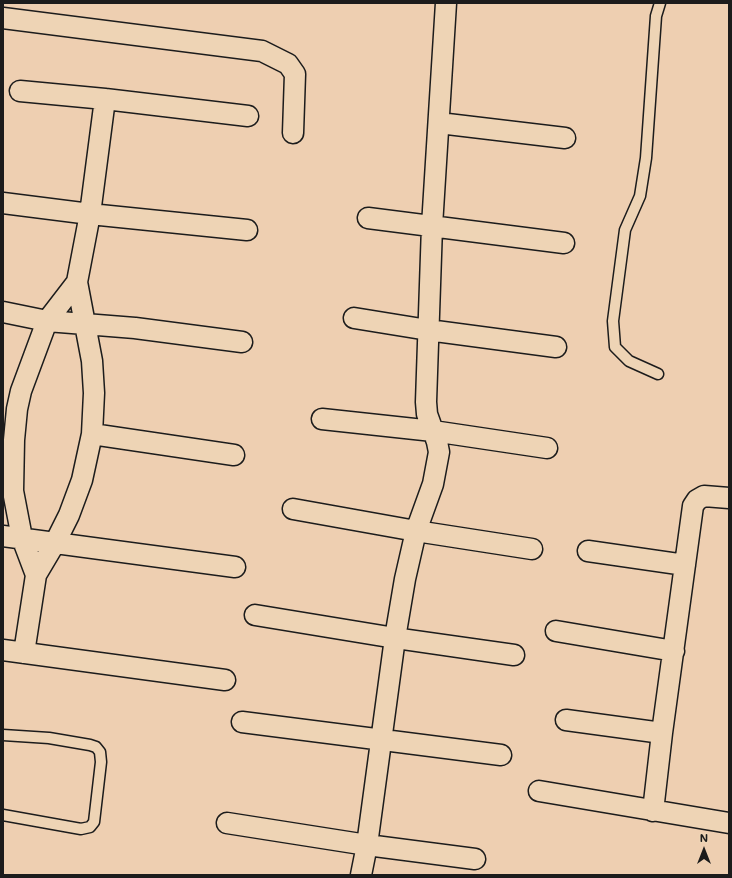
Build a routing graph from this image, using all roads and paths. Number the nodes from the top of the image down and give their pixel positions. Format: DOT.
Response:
graph roads {
  1 [pos="446,3"];
  2 [pos="660,3"];
  3 [pos="3,18"];
  4 [pos="20,92"];
  5 [pos="105,98"];
  6 [pos="248,116"];
  7 [pos="438,123"];
  8 [pos="294,133"];
  9 [pos="565,138"];
  10 [pos="3,203"];
  11 [pos="90,214"];
  12 [pos="368,218"];
  13 [pos="432,226"];
  14 [pos="247,230"];
  15 [pos="564,243"];
  16 [pos="77,282"];
  17 [pos="3,312"];
  18 [pos="354,318"];
  19 [pos="47,321"];
  20 [pos="86,324"];
  21 [pos="428,330"];
  22 [pos="242,342"];
  23 [pos="556,347"];
  24 [pos="658,374"];
  25 [pos="10,409"];
  26 [pos="322,419"];
  27 [pos="433,431"];
  28 [pos="92,434"];
  29 [pos="8,438"];
  30 [pos="547,448"];
  31 [pos="234,454"];
  32 [pos="729,498"];
  33 [pos="293,509"];
  34 [pos="416,531"];
  35 [pos="3,536"];
  36 [pos="22,538"];
  37 [pos="55,543"];
  38 [pos="532,549"];
  39 [pos="588,551"];
  40 [pos="685,565"];
  41 [pos="235,567"];
  42 [pos="36,575"];
  43 [pos="255,615"];
  44 [pos="556,631"];
  45 [pos="395,638"];
  46 [pos="3,650"];
  47 [pos="674,651"];
  48 [pos="24,653"];
  49 [pos="514,655"];
  50 [pos="226,680"];
  51 [pos="566,720"];
  52 [pos="242,722"];
  53 [pos="662,733"];
  54 [pos="3,735"];
  55 [pos="382,740"];
  56 [pos="501,754"];
  57 [pos="539,792"];
  58 [pos="653,810"];
  59 [pos="3,815"];
  60 [pos="227,823"];
  61 [pos="729,823"];
  62 [pos="367,845"];
  63 [pos="475,859"];
  64 [pos="361,875"];
  1 -- 7 [label="street"];
  2 -- 24 [label="lane"];
  3 -- 8 [label="street"];
  4 -- 5 [label="street"];
  5 -- 6 [label="street"];
  5 -- 11 [label="street"];
  7 -- 9 [label="street"];
  7 -- 13 [label="street"];
  10 -- 11 [label="street"];
  11 -- 14 [label="street"];
  11 -- 16 [label="street"];
  12 -- 13 [label="street"];
  13 -- 15 [label="street"];
  13 -- 21 [label="street"];
  16 -- 19 [label="street"];
  16 -- 20 [label="street"];
  17 -- 19 [label="street"];
  18 -- 21 [label="street"];
  19 -- 20 [label="street"];
  19 -- 25 [label="street"];
  20 -- 22 [label="street"];
  20 -- 28 [label="street"];
  21 -- 23 [label="street"];
  21 -- 27 [label="street"];
  25 -- 29 [label="street"];
  26 -- 27 [label="street"];
  27 -- 30 [label="street"];
  27 -- 34 [label="street"];
  28 -- 31 [label="street"];
  28 -- 37 [label="street"];
  29 -- 36 [label="street"];
  32 -- 40 [label="street"];
  33 -- 34 [label="street"];
  34 -- 38 [label="street"];
  34 -- 45 [label="street"];
  35 -- 36 [label="street"];
  36 -- 37 [label="street"];
  36 -- 42 [label="street"];
  37 -- 41 [label="street"];
  37 -- 42 [label="street"];
  39 -- 40 [label="street"];
  40 -- 47 [label="street"];
  42 -- 48 [label="street"];
  43 -- 45 [label="street"];
  44 -- 47 [label="street"];
  45 -- 49 [label="street"];
  45 -- 55 [label="street"];
  46 -- 48 [label="street"];
  47 -- 53 [label="street"];
  48 -- 50 [label="street"];
  51 -- 53 [label="street"];
  52 -- 55 [label="street"];
  53 -- 58 [label="street"];
  54 -- 59 [label="lane"];
  55 -- 56 [label="street"];
  55 -- 62 [label="street"];
  57 -- 58 [label="street"];
  58 -- 61 [label="street"];
  60 -- 62 [label="street"];
  62 -- 63 [label="street"];
  62 -- 64 [label="street"];
}
